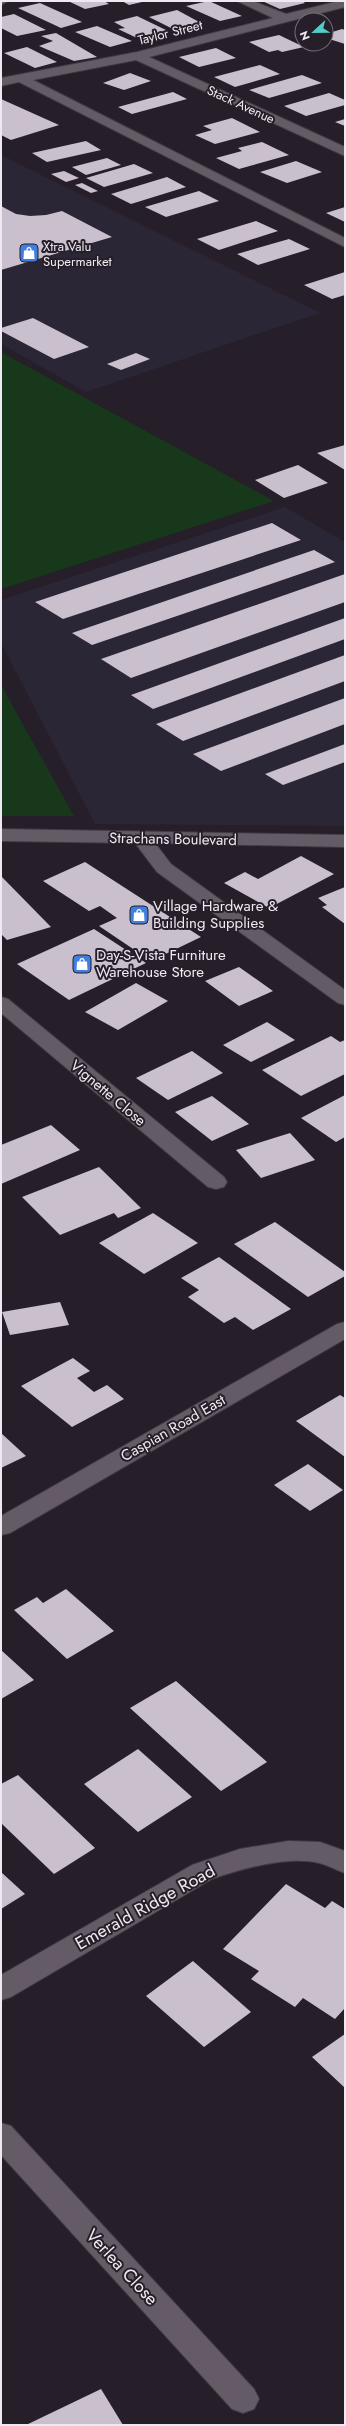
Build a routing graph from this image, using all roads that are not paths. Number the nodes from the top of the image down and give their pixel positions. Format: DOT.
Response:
graph roads {
  1 [pos="243,1"];
  2 [pos="345,3"];
  3 [pos="284,18"];
  4 [pos="137,56"];
  5 [pos="22,79"];
  6 [pos="1,82"];
  7 [pos="345,152"];
  8 [pos="345,243"];
  9 [pos="1,835"];
  10 [pos="142,839"];
  11 [pos="345,841"];
  12 [pos="345,999"];
  13 [pos="1,1003"];
  14 [pos="216,1182"];
  15 [pos="345,1329"];
  16 [pos="1,1527"];
  17 [pos="345,1862"];
  18 [pos="1,1989"];
  19 [pos="1,2135"];
  20 [pos="243,2399"];
  1 -- 3 [label="street"];
  2 -- 3 [label="street, Taylor Street"];
  3 -- 4 [label="street, Taylor Street"];
  4 -- 5 [label="street, Taylor Street"];
  4 -- 7 [label="street, Stack Avenue"];
  5 -- 6 [label="street, Taylor Street"];
  5 -- 8 [label="street"];
  9 -- 10 [label="street, Strachans Boulevard"];
  10 -- 11 [label="street, Strachans Boulevard"];
  10 -- 12 [label="street"];
  13 -- 14 [label="street, Vignette Close"];
  15 -- 16 [label="street, Caspian Road East"];
  17 -- 18 [label="street, Emerald Ridge Road"];
  19 -- 20 [label="street, Verlea Close"];
}
